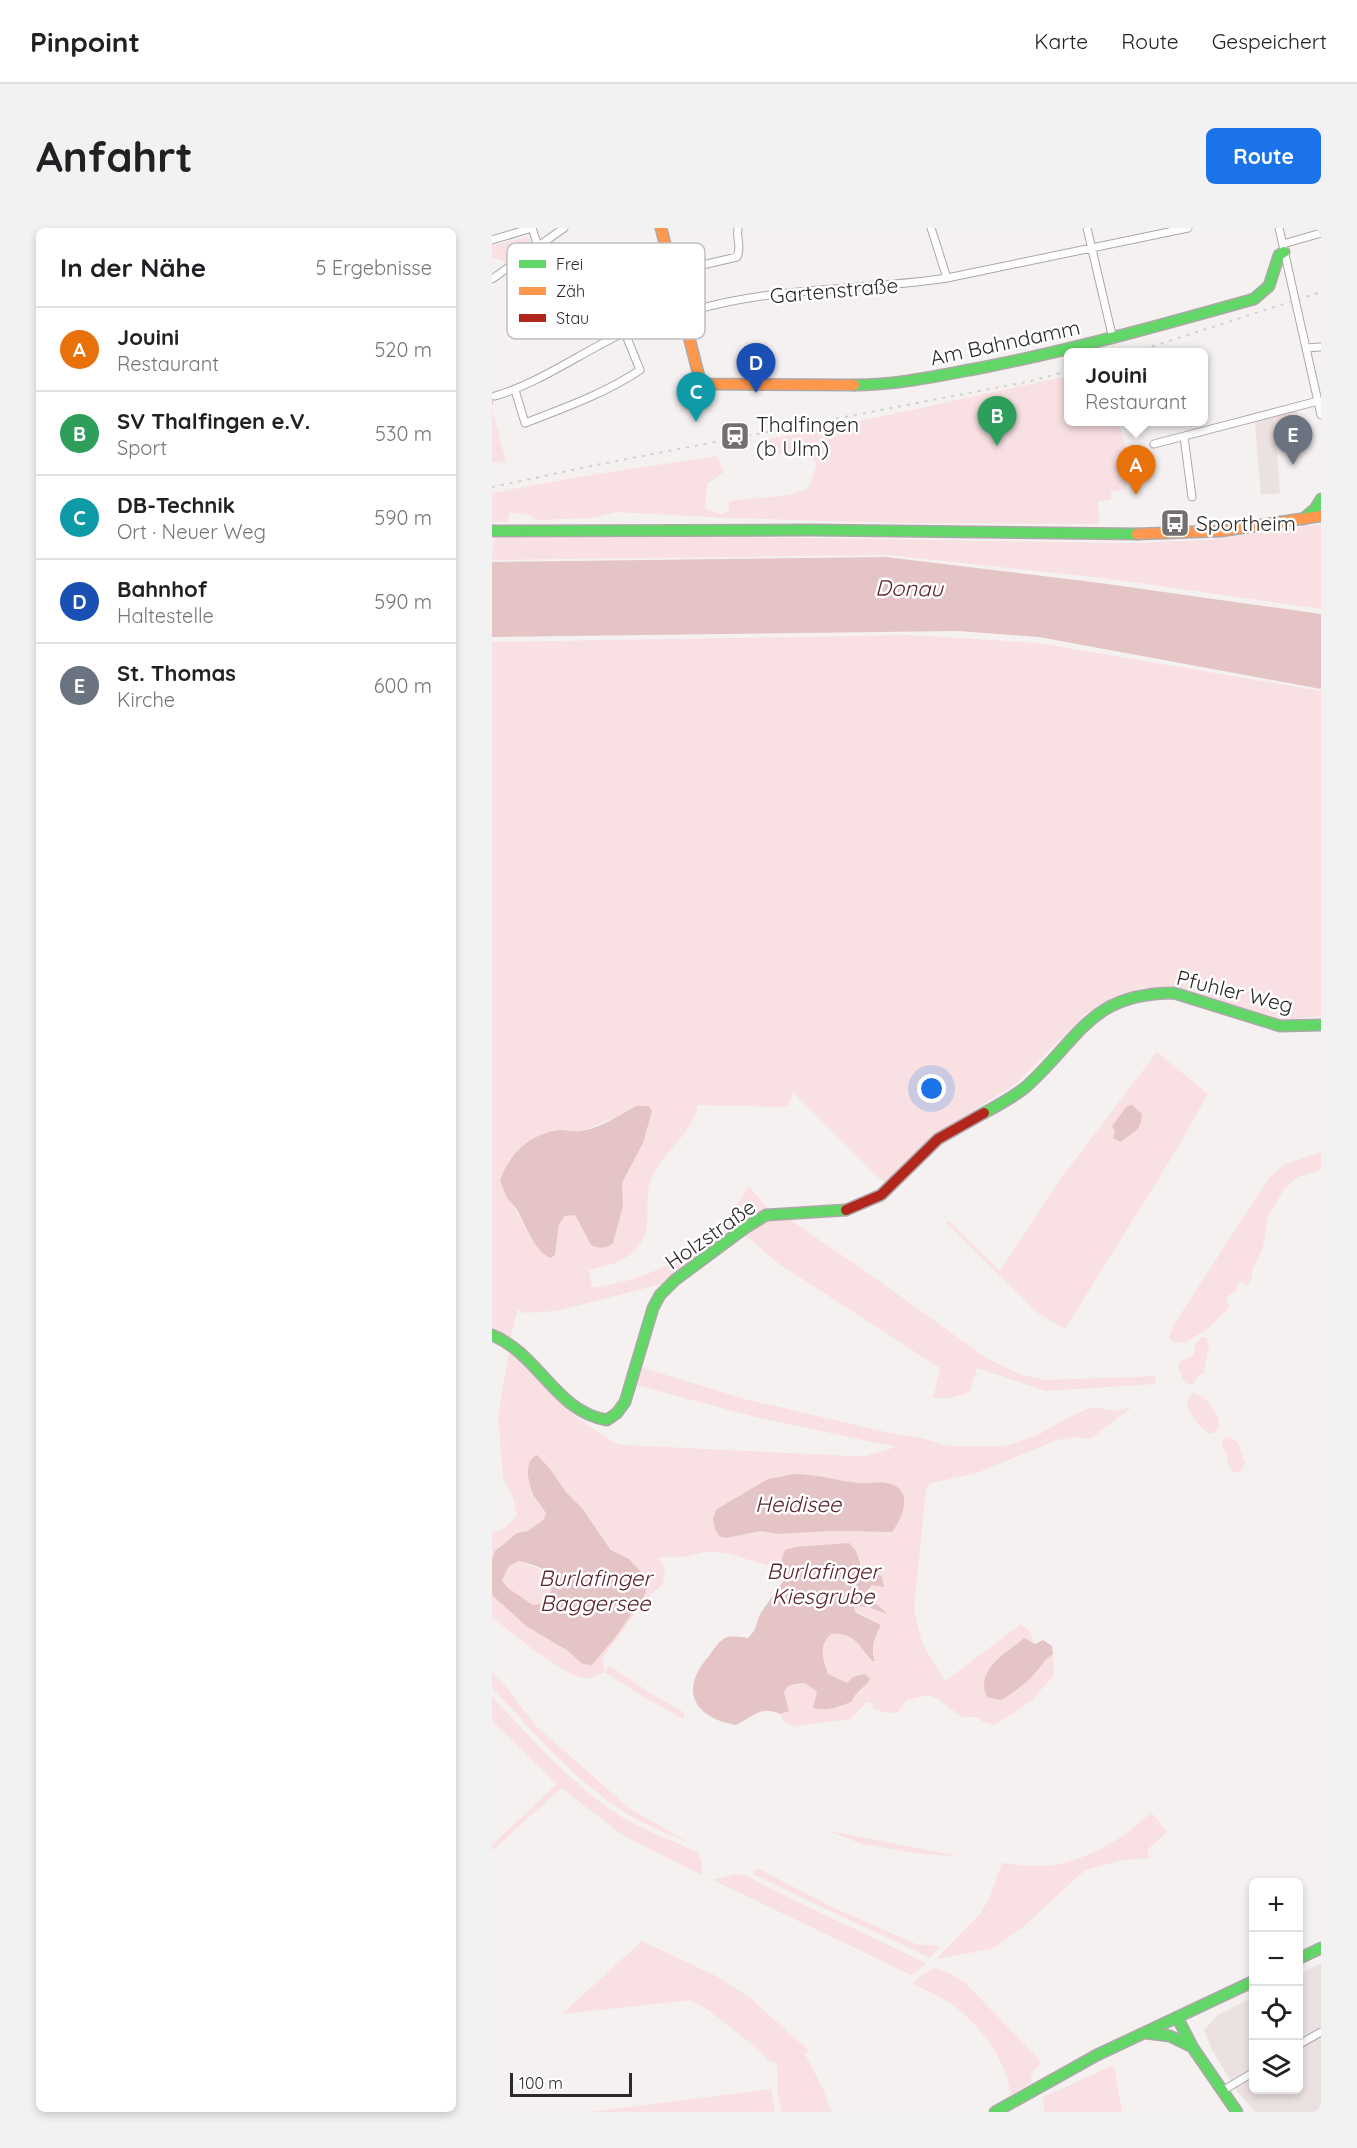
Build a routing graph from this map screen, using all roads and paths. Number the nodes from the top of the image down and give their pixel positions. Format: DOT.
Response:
graph roads {
  1 [pos="532,228"];
  2 [pos="564,228"];
  3 [pos="661,228"];
  4 [pos="738,228"];
  5 [pos="931,228"];
  6 [pos="1087,228"];
  7 [pos="1188,228"];
  8 [pos="1279,228"];
  9 [pos="522,230"];
  10 [pos="1321,234"];
  11 [pos="492,240"];
  12 [pos="537,243"];
  13 [pos="542,243"];
  14 [pos="665,243"];
  15 [pos="1284,248"];
  16 [pos="1092,249"];
  17 [pos="705,264"];
  18 [pos="507,268"];
  19 [pos="947,278"];
  20 [pos="492,279"];
  21 [pos="705,308"];
  22 [pos="613,339"];
  23 [pos="627,339"];
  24 [pos="688,339"];
  25 [pos="1113,339"];
  26 [pos="1321,347"];
  27 [pos="1073,348"];
  28 [pos="1306,348"];
  29 [pos="1064,350"];
  30 [pos="515,390"];
  31 [pos="495,396"];
  32 [pos="1318,401"];
  33 [pos="1321,415"];
  34 [pos="1184,437"];
  35 [pos="1154,444"];
  36 [pos="1192,497"];
  37 [pos="1321,499"];
  38 [pos="1321,516"];
  39 [pos="1302,520"];
  40 [pos="492,531"];
  41 [pos="1321,1025"];
  42 [pos="1054,1056"];
  43 [pos="492,1335"];
  44 [pos="1321,1948"];
  45 [pos="1303,1957"];
  46 [pos="1249,1983"];
  47 [pos="1177,2017"];
  48 [pos="1321,2031"];
  49 [pos="1143,2033"];
  50 [pos="1303,2042"];
  51 [pos="1193,2048"];
  52 [pos="1249,2075"];
  53 [pos="1222,2091"];
  54 [pos="995,2112"];
  55 [pos="1238,2112"];
  1 -- 9 [label="street"];
  1 -- 12 [label="street"];
  2 -- 13 [label="street"];
  3 -- 14 [label="street"];
  4 -- 17 [label="street"];
  5 -- 19 [label="street"];
  6 -- 16 [label="street"];
  7 -- 16 [label="street, Gartenstraße"];
  8 -- 15 [label="street"];
  9 -- 11 [label="street"];
  10 -- 15 [label="street"];
  15 -- 25 [label="street, Am Bahndamm"];
  15 -- 28 [label="street"];
  16 -- 19 [label="street, Gartenstraße"];
  16 -- 25 [label="street"];
  18 -- 20 [label="street"];
  19 -- 21 [label="street, Gartenstraße"];
  22 -- 30 [label="street, Gartenstraße"];
  23 -- 30 [label="street"];
  24 -- 29 [label="street, Am Bahndamm"];
  25 -- 27 [label="street, Am Bahndamm"];
  26 -- 28 [label="street"];
  28 -- 32 [label="street"];
  30 -- 31 [label="street, Gartenstraße"];
  32 -- 33 [label="street"];
  32 -- 34 [label="street"];
  34 -- 35 [label="street"];
  34 -- 36 [label="street"];
  37 -- 39 [label="street"];
  38 -- 39 [label="street"];
  39 -- 40 [label="street"];
  41 -- 42 [label="street, Pfuhler Weg"];
  42 -- 43 [label="street, Holzstraße"];
  44 -- 45 [label="street"];
  46 -- 47 [label="street"];
  47 -- 49 [label="street"];
  47 -- 51 [label="street"];
  48 -- 50 [label="street"];
  49 -- 51 [label="street"];
  49 -- 54 [label="street"];
  51 -- 53 [label="street"];
  52 -- 53 [label="street"];
  53 -- 55 [label="street"];
}
